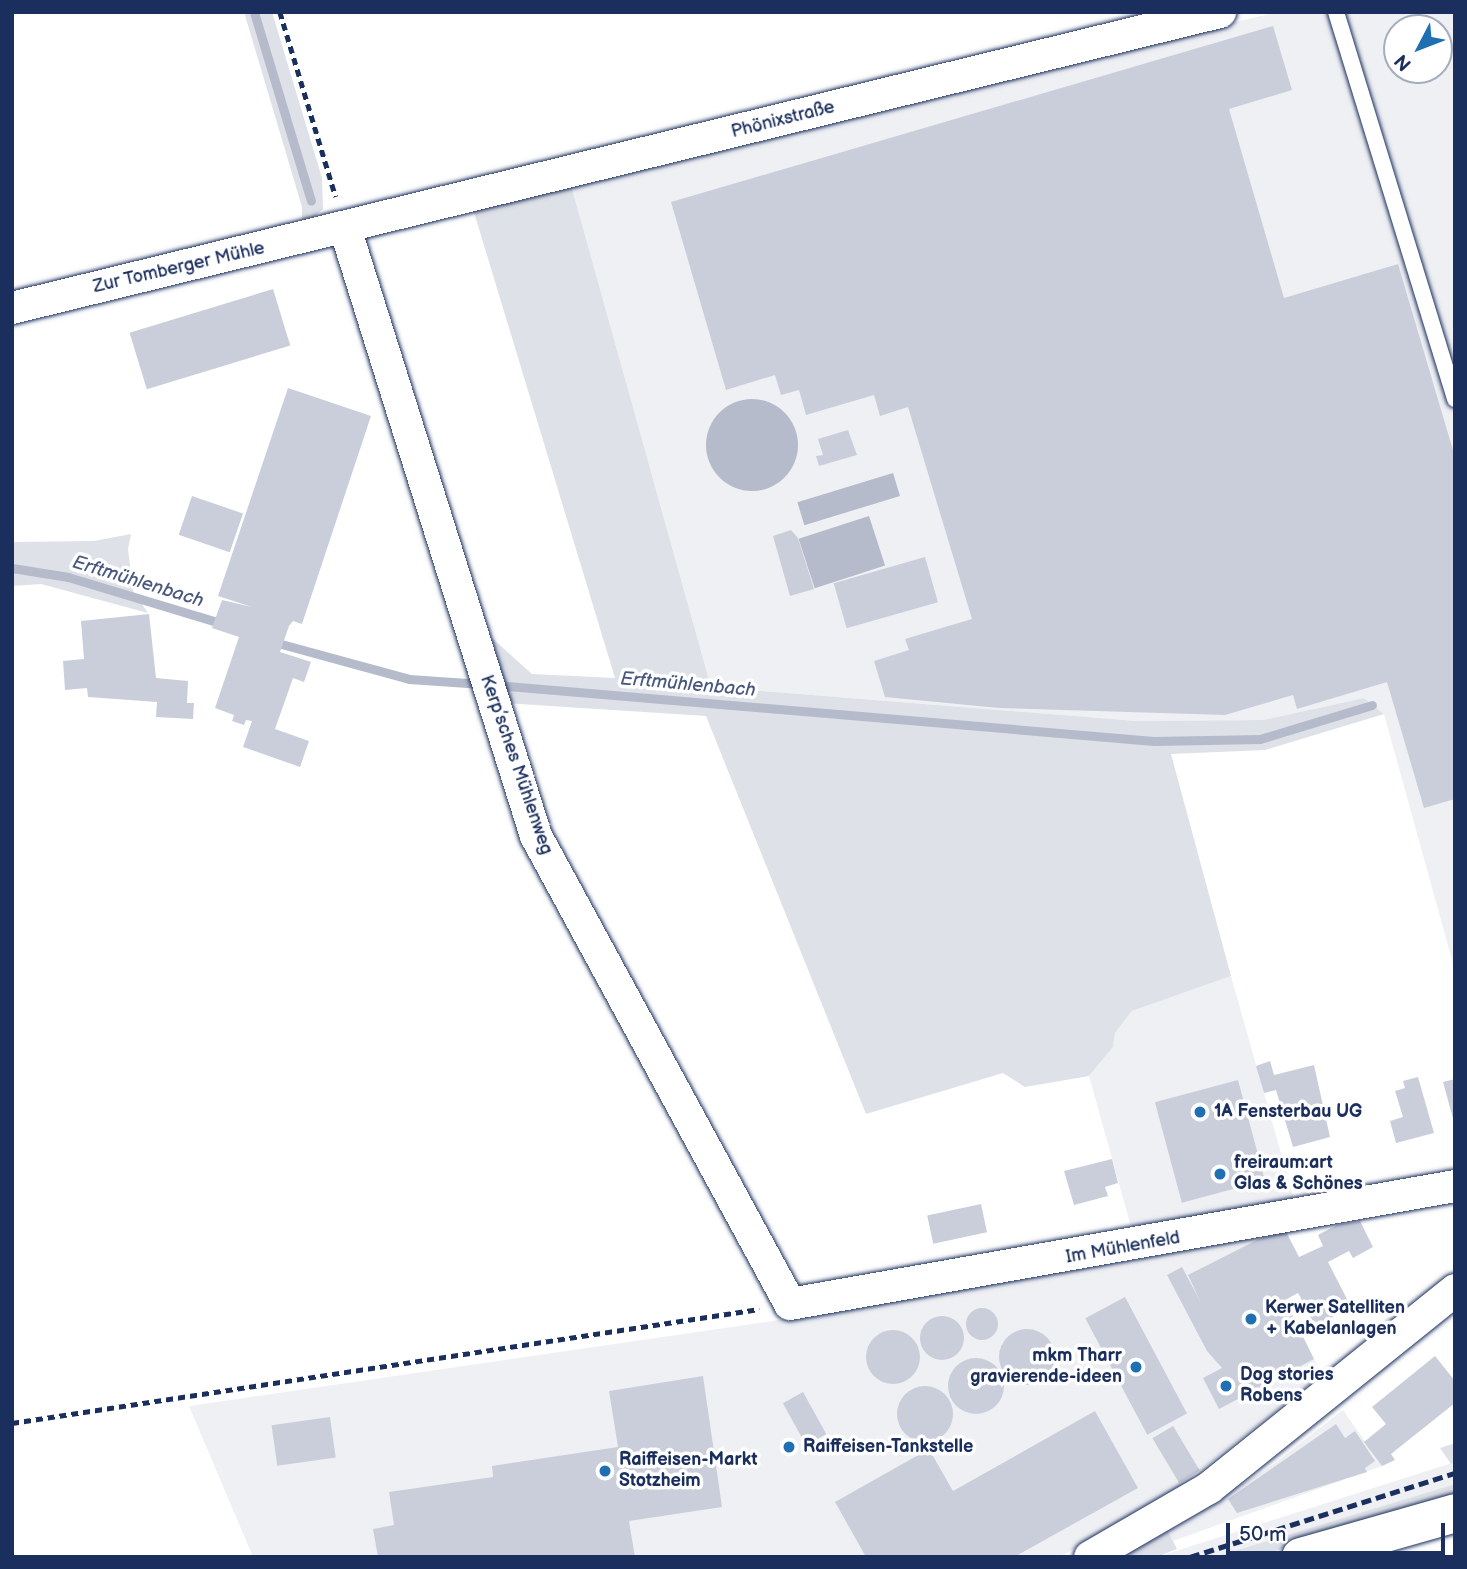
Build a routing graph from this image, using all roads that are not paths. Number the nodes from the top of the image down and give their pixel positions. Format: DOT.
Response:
graph roads {
  1 [pos="1220,12"];
  2 [pos="1336,12"];
  3 [pos="345,228"];
  4 [pos="12,308"];
  5 [pos="1455,399"];
  6 [pos="1455,1186"];
  7 [pos="1455,1290"];
  8 [pos="790,1304"];
  9 [pos="1455,1513"];
  10 [pos="1090,1557"];
  11 [pos="1301,1557"];
  1 -- 3 [label="street, Phönixstraße"];
  2 -- 5 [label="lane"];
  3 -- 4 [label="street, Zur Tomberger Mühle"];
  3 -- 8 [label="street, Kerp’sches Mühlenweg"];
  6 -- 8 [label="street, Im Mühlenfeld"];
  7 -- 10 [label="street"];
  9 -- 11 [label="street"];
}
